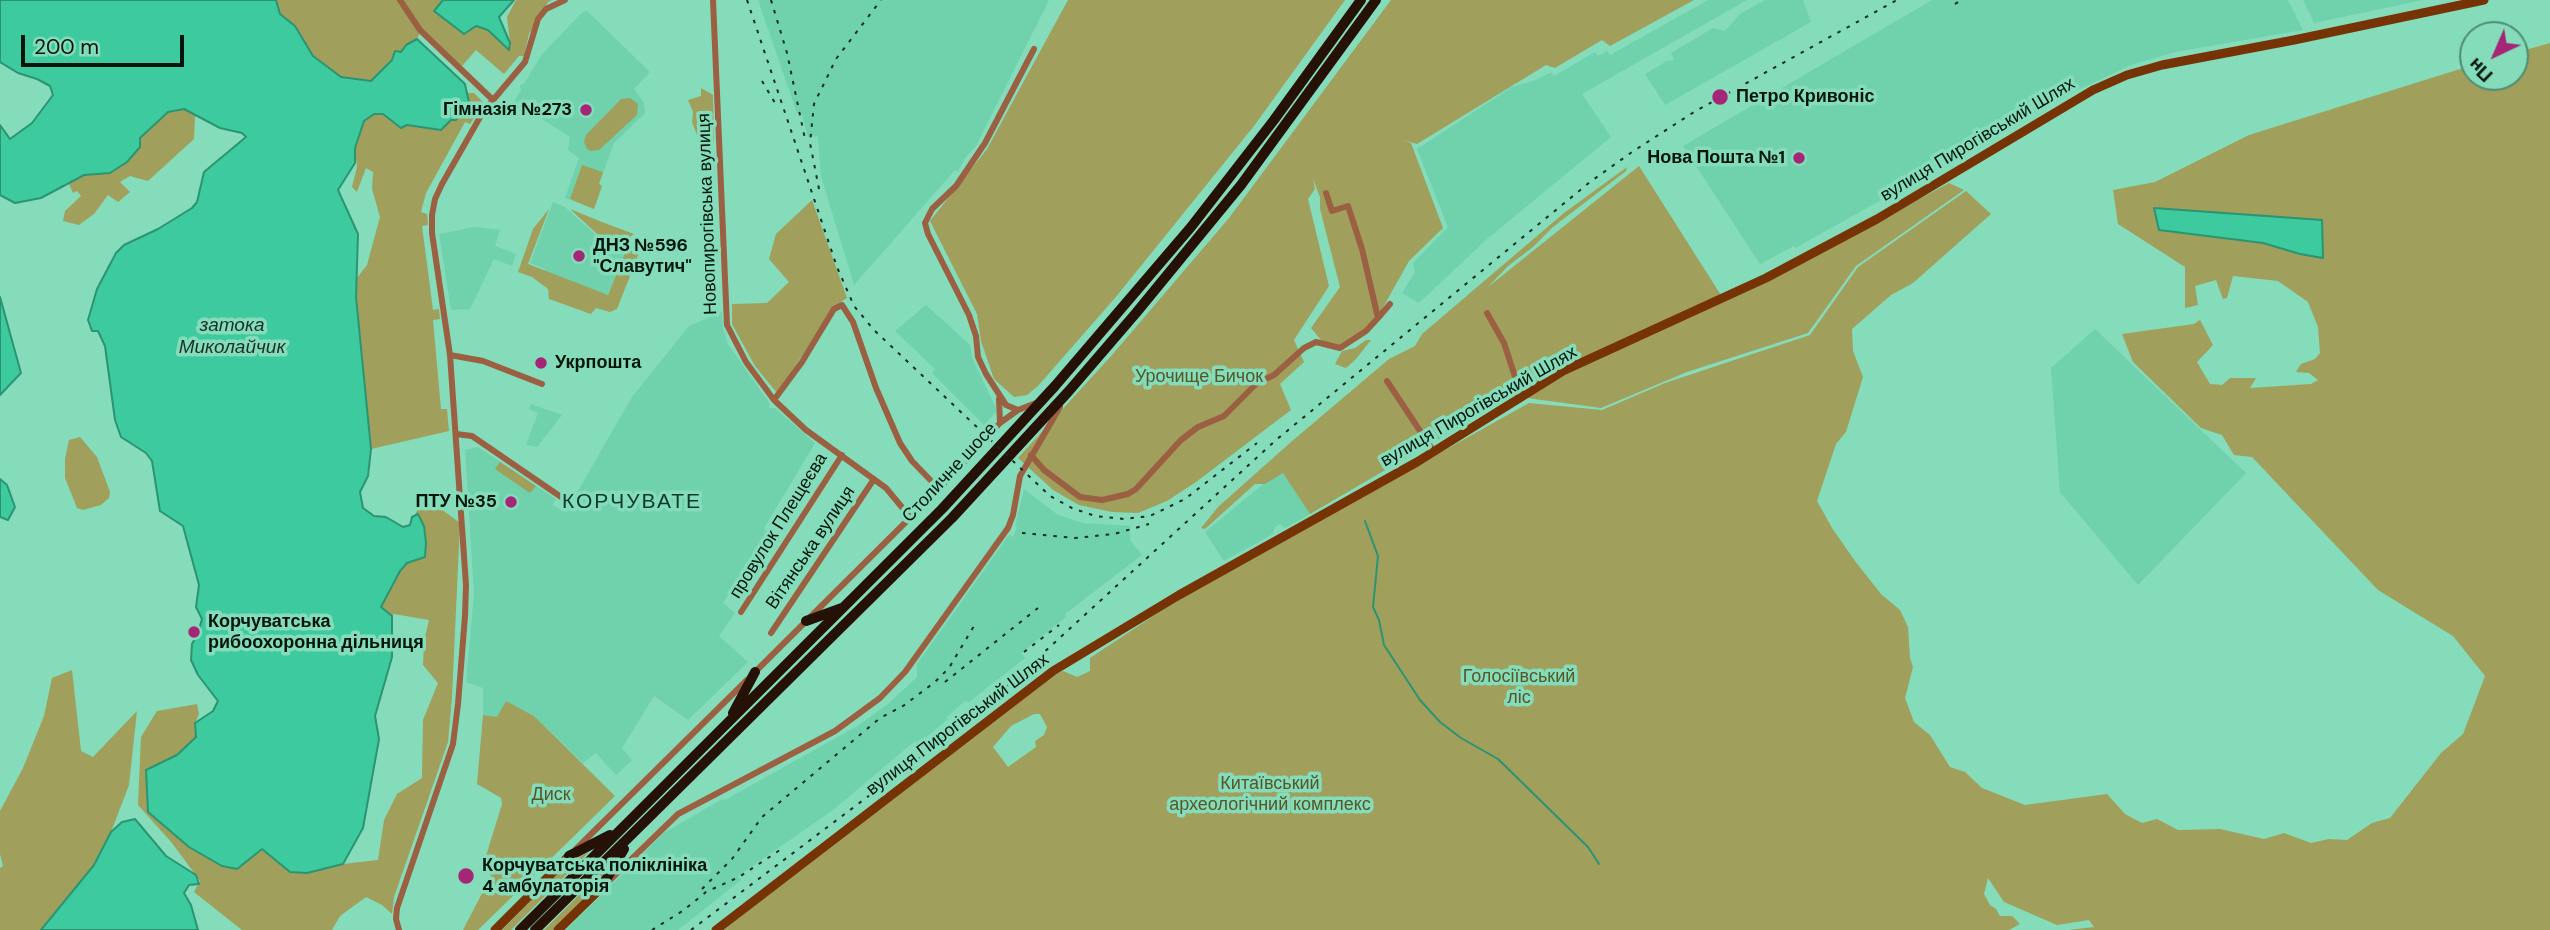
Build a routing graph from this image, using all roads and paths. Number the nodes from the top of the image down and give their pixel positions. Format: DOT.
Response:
graph roads {
  1 [pos="400,0"];
  2 [pos="565,0"];
  3 [pos="713,0"];
  4 [pos="1361,0"];
  5 [pos="1376,0"];
  6 [pos="2484,0"];
  7 [pos="1034,49"];
  8 [pos="493,100"];
  9 [pos="1326,193"];
  10 [pos="1390,304"];
  11 [pos="1487,313"];
  12 [pos="1378,317"];
  13 [pos="450,355"];
  14 [pos="1387,381"];
  15 [pos="542,384"];
  16 [pos="1068,392"];
  17 [pos="999,397"];
  18 [pos="1521,398"];
  19 [pos="774,400"];
  20 [pos="1041,401"];
  21 [pos="1018,410"];
  22 [pos="1000,423"];
  23 [pos="456,434"];
  24 [pos="1434,452"];
  25 [pos="842,455"];
  26 [pos="1031,455"];
  27 [pos="874,479"];
  28 [pos="939,489"];
  29 [pos="564,499"];
  30 [pos="910,517"];
  31 [pos="845,607"];
  32 [pos="741,612"];
  33 [pos="806,621"];
  34 [pos="771,633"];
  35 [pos="755,672"];
  36 [pos="729,721"];
  37 [pos="632,827"];
  38 [pos="569,856"];
  39 [pos="601,888"];
  40 [pos="399,930"];
  41 [pos="495,930"];
  42 [pos="520,930"];
  43 [pos="536,930"];
  44 [pos="558,930"];
  45 [pos="716,930"];
  1 -- 8 [label="street"];
  2 -- 8 [label="street"];
  3 -- 19 [label="street, Новопирогівська вулиця"];
  4 -- 20 [label="highway, Столичне шосе"];
  5 -- 16 [label="highway, Столичне шосе"];
  6 -- 18 [label="street, вулиця Пирогівський Шлях"];
  7 -- 17 [label="street"];
  8 -- 13 [label="street"];
  9 -- 12 [label="street"];
  10 -- 12 [label="street"];
  11 -- 18 [label="street"];
  12 -- 26 [label="street"];
  13 -- 15 [label="street"];
  13 -- 23 [label="street"];
  14 -- 24 [label="street"];
  16 -- 26 [label="street"];
  16 -- 37 [label="highway, Столичне шосе"];
  17 -- 21 [label="street"];
  17 -- 22 [label="street"];
  18 -- 24 [label="street, вулиця Пирогівський Шлях"];
  19 -- 25 [label="street, Новопирогівська вулиця"];
  19 -- 28 [label="street"];
  20 -- 21 [label="street"];
  20 -- 31 [label="highway, Столичне шосе"];
  21 -- 22 [label="street"];
  22 -- 28 [label="street"];
  23 -- 29 [label="street"];
  23 -- 40 [label="street"];
  24 -- 45 [label="street, вулиця Пирогівський Шлях"];
  25 -- 27 [label="street, Новопирогівська вулиця"];
  25 -- 32 [label="street, провулок Плещеєва"];
  26 -- 39 [label="street"];
  27 -- 30 [label="street, Новопирогівська вулиця"];
  27 -- 34 [label="street, Вітянська вулиця"];
  28 -- 30 [label="street"];
  30 -- 33 [label="street"];
  31 -- 33 [label="highway"];
  31 -- 36 [label="highway, Столичне шосе"];
  33 -- 35 [label="street"];
  35 -- 36 [label="highway"];
  35 -- 38 [label="street"];
  36 -- 37 [label="highway, Столичне шосе"];
  37 -- 38 [label="highway"];
  37 -- 39 [label="highway"];
  37 -- 42 [label="highway, Столичне шосе"];
  37 -- 43 [label="highway, Столичне шосе"];
  38 -- 41 [label="street"];
  39 -- 44 [label="street"];
}
